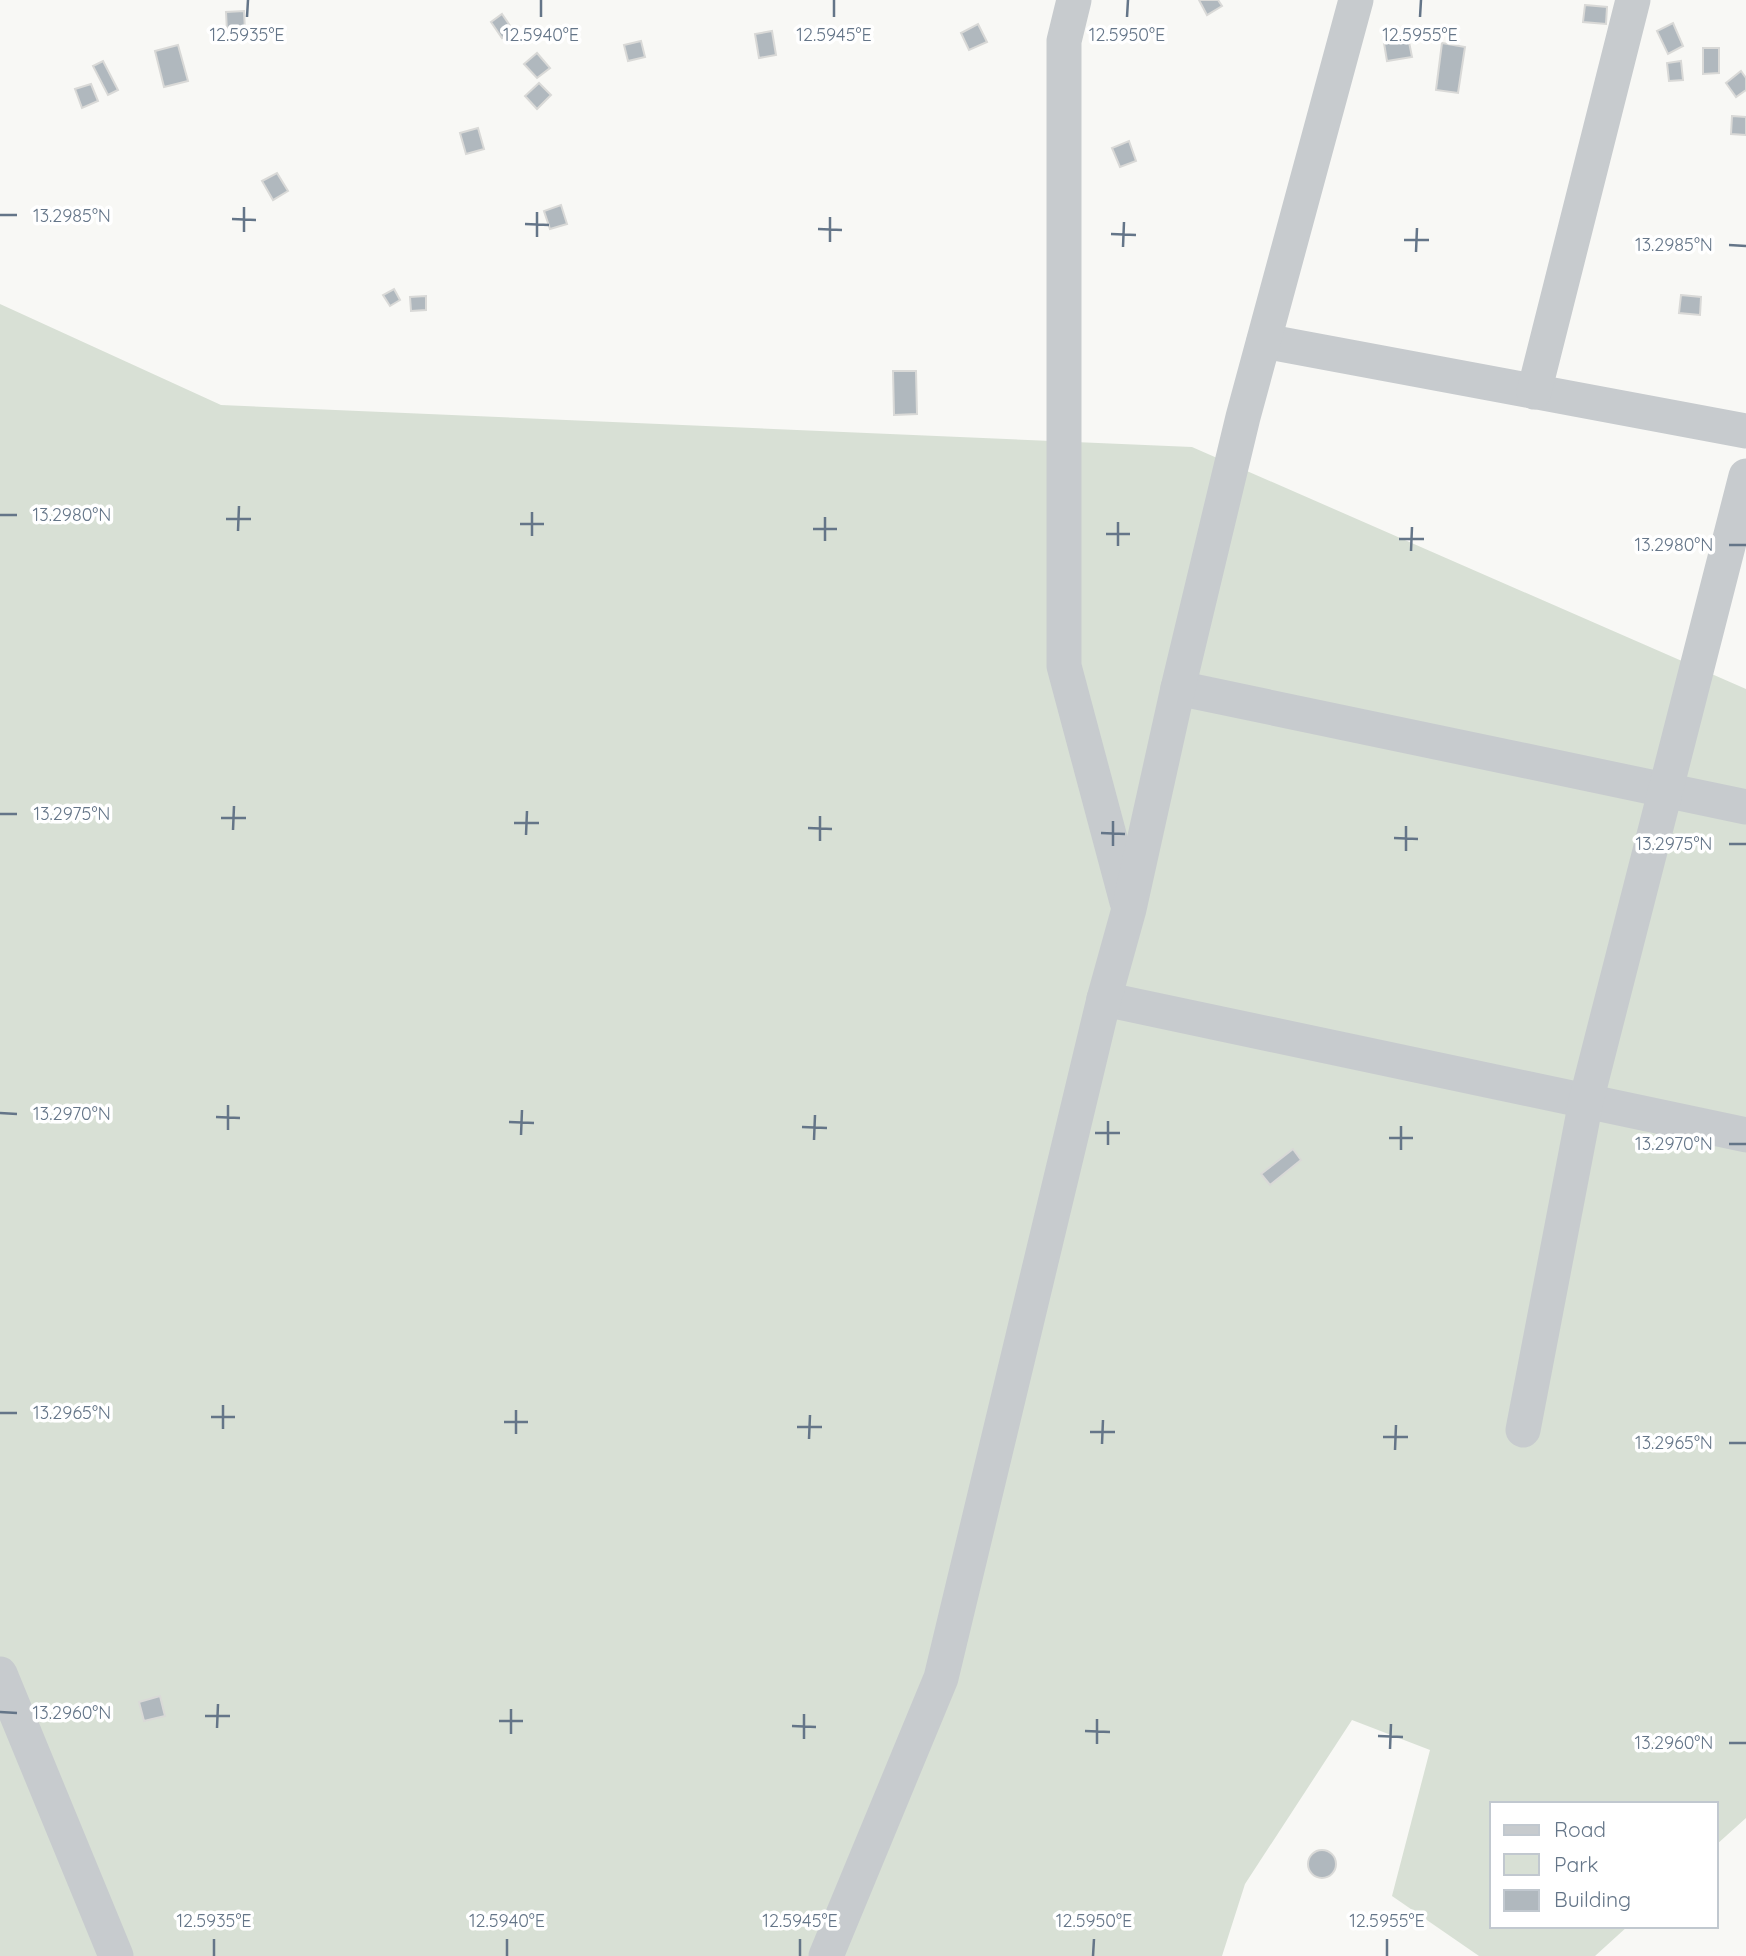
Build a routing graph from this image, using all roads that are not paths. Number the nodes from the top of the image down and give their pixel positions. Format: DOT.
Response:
graph roads {
  1 [pos="1074,0"];
  2 [pos="1356,0"];
  3 [pos="1633,0"];
  4 [pos="1264,341"];
  5 [pos="1534,392"];
  6 [pos="1746,431"];
  7 [pos="1746,476"];
  8 [pos="1178,688"];
  9 [pos="1666,790"];
  10 [pos="1746,807"];
  11 [pos="1129,909"];
  12 [pos="1104,999"];
  13 [pos="1586,1101"];
  14 [pos="1746,1135"];
  15 [pos="1522,1430"];
  16 [pos="0,1674"];
  17 [pos="116,1956"];
  18 [pos="826,1956"];
  1 -- 11 [label="street"];
  2 -- 4 [label="street"];
  3 -- 5 [label="street"];
  4 -- 5 [label="street"];
  4 -- 8 [label="street"];
  5 -- 6 [label="street"];
  7 -- 9 [label="street"];
  8 -- 9 [label="street"];
  8 -- 11 [label="street"];
  9 -- 10 [label="street"];
  9 -- 13 [label="street"];
  11 -- 12 [label="street"];
  12 -- 13 [label="street"];
  12 -- 18 [label="street"];
  13 -- 14 [label="street"];
  13 -- 15 [label="street"];
  16 -- 17 [label="street"];
}
